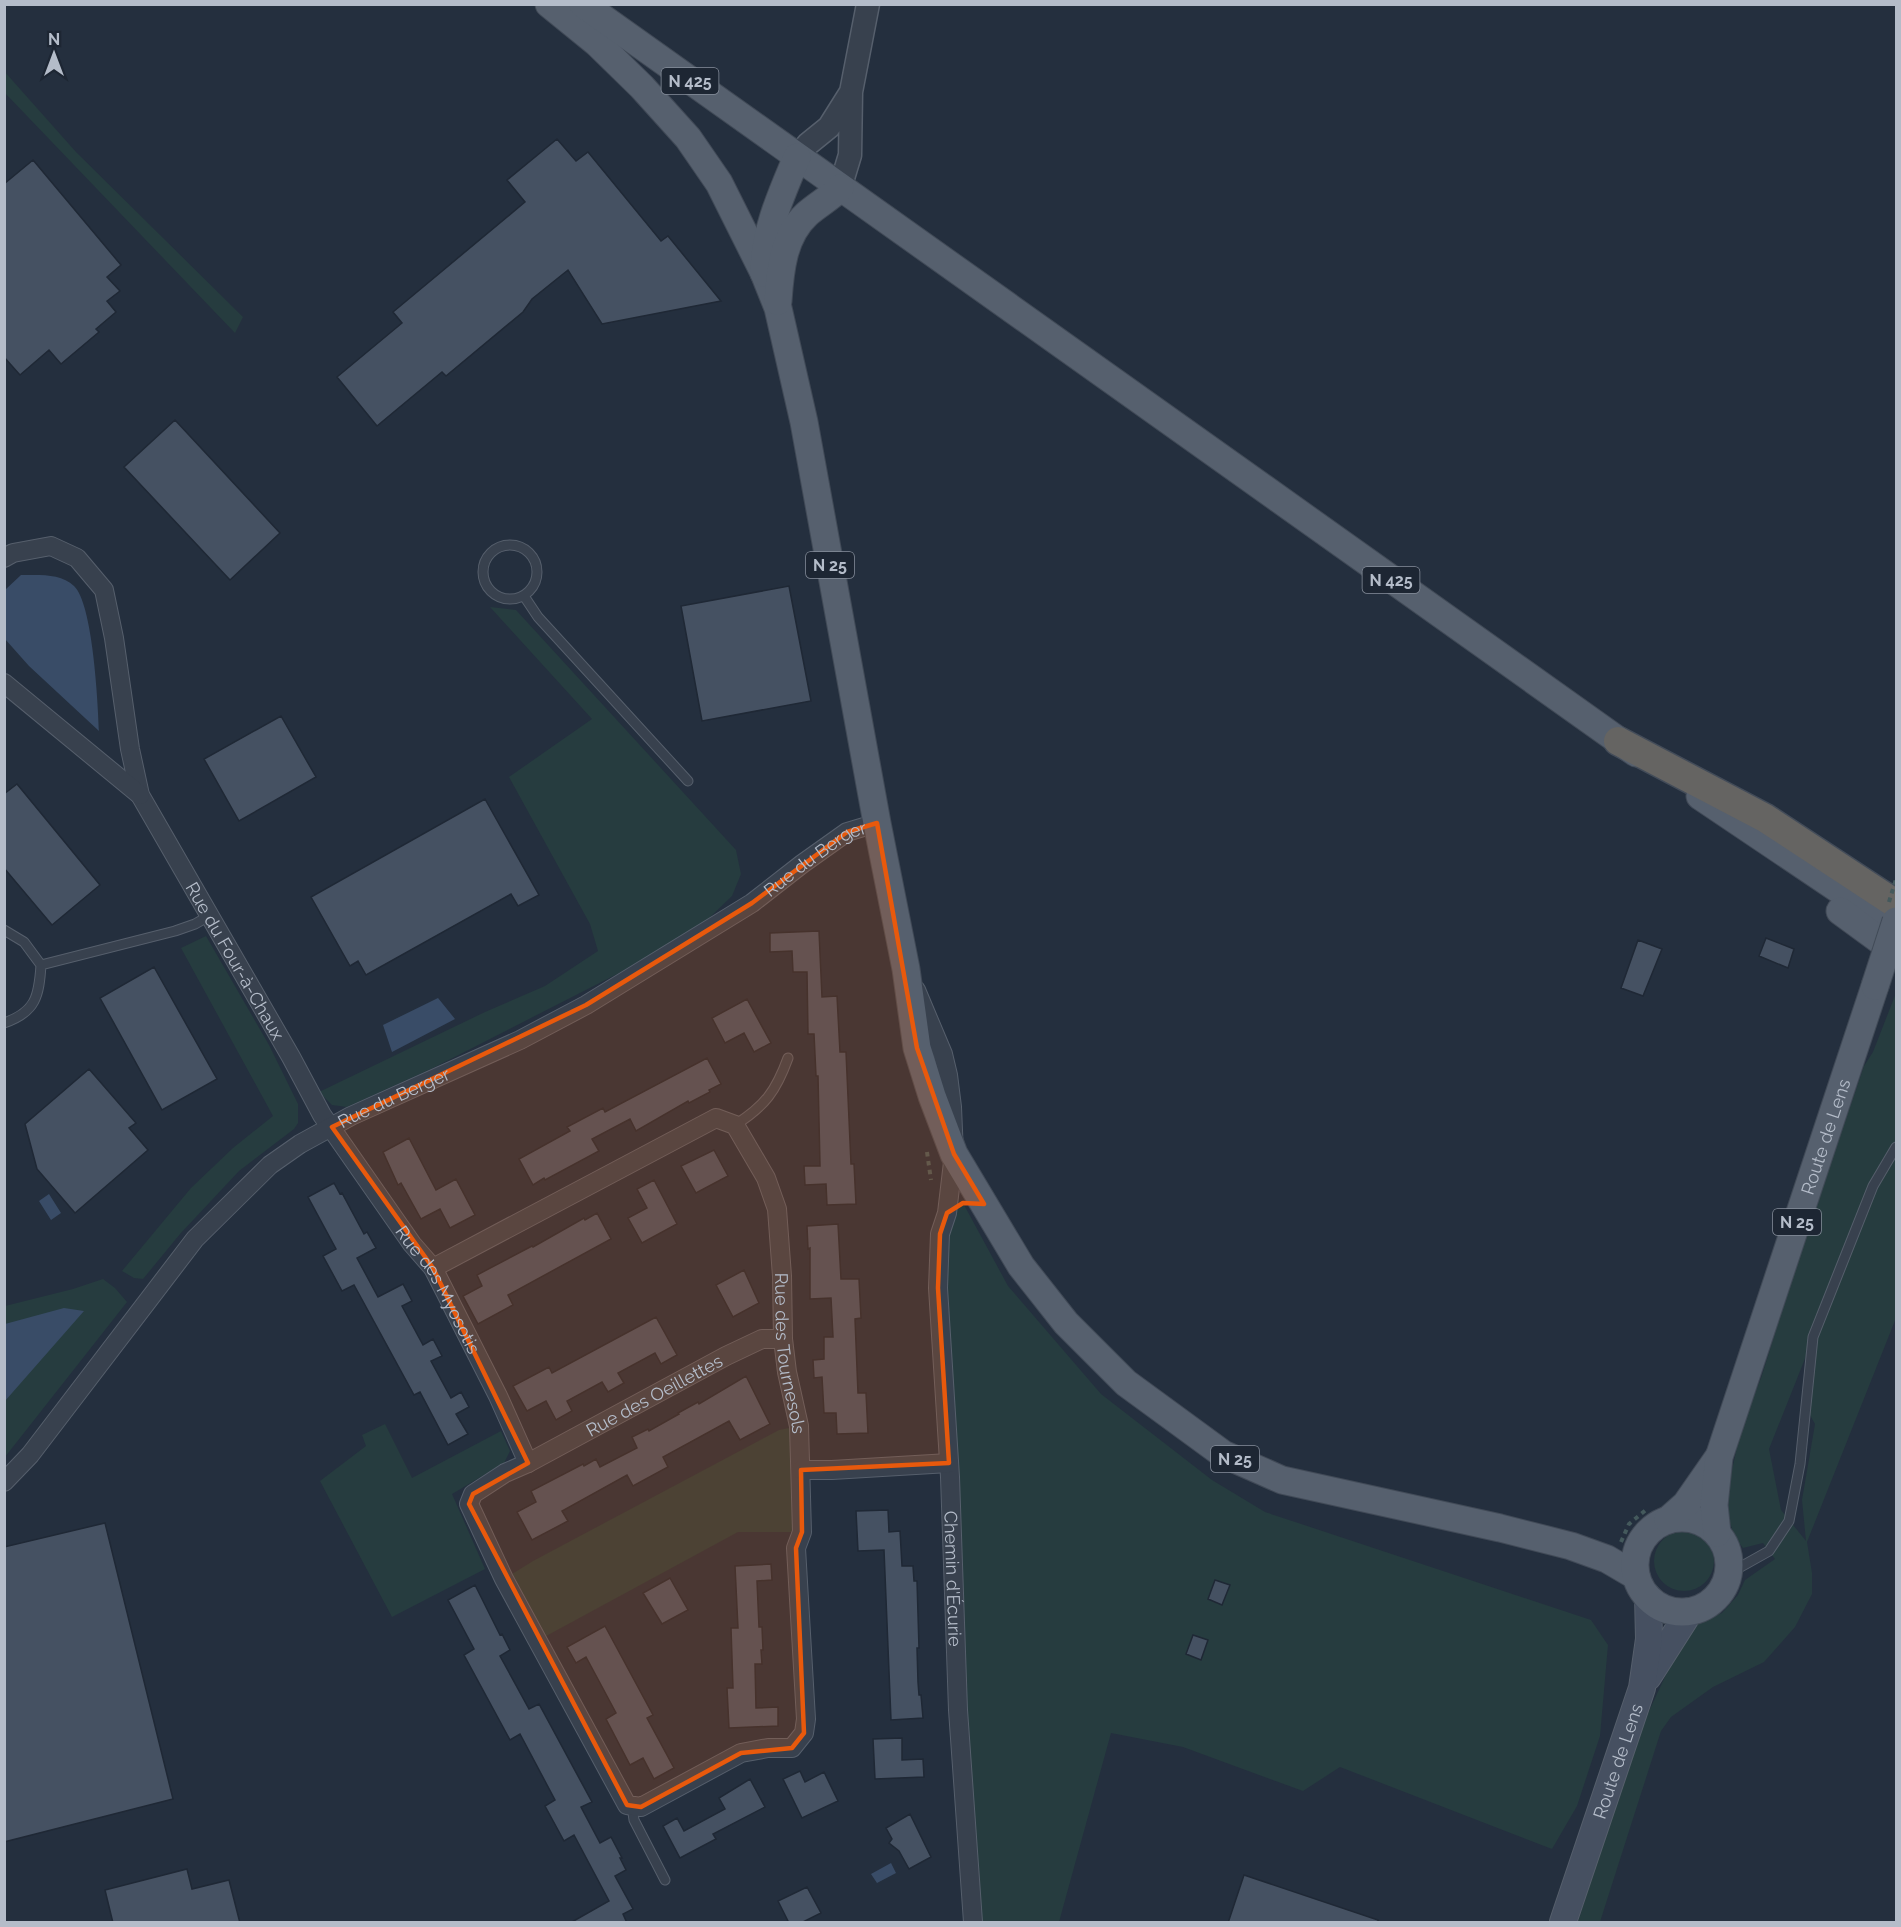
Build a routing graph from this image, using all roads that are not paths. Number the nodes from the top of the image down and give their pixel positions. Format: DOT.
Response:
graph roads {
  1 [pos="549,4"];
  2 [pos="583,4"];
  3 [pos="868,4"];
  4 [pos="851,92"];
  5 [pos="796,157"];
  6 [pos="840,188"];
  7 [pos="764,273"];
  8 [pos="778,308"];
  9 [pos="4,558"];
  10 [pos="524,596"];
  11 [pos="4,683"];
  12 [pos="1618,741"];
  13 [pos="688,781"];
  14 [pos="140,795"];
  15 [pos="877,823"];
  16 [pos="1896,904"];
  17 [pos="209,916"];
  18 [pos="1896,921"];
  19 [pos="1896,928"];
  20 [pos="4,930"];
  21 [pos="1896,952"];
  22 [pos="41,965"];
  23 [pos="4,1023"];
  24 [pos="788,1058"];
  25 [pos="735,1125"];
  26 [pos="332,1127"];
  27 [pos="1896,1147"];
  28 [pos="954,1154"];
  29 [pos="984,1204"];
  30 [pos="947,1213"];
  31 [pos="433,1268"];
  32 [pos="783,1339"];
  33 [pos="1719,1457"];
  34 [pos="528,1463"];
  35 [pos="949,1463"];
  36 [pos="801,1470"];
  37 [pos="4,1482"];
  38 [pos="1668,1520"];
  39 [pos="1718,1533"];
  40 [pos="1728,1574"];
  41 [pos="1642,1587"];
  42 [pos="1690,1611"];
  43 [pos="1642,1688"];
  44 [pos="630,1806"];
  45 [pos="665,1880"];
  46 [pos="973,1923"];
  47 [pos="1563,1923"];
  1 -- 7 [label="main road, N 25"];
  2 -- 5 [label="main road, N 425"];
  3 -- 4 [label="street"];
  4 -- 5 [label="street"];
  4 -- 6 [label="street"];
  5 -- 6 [label="main road, N 425"];
  5 -- 7 [label="main road, N 25"];
  6 -- 8 [label="main road, N 25"];
  6 -- 12 [label="main road, N 425"];
  7 -- 8 [label="main road, N 25"];
  8 -- 15 [label="main road, N 25"];
  9 -- 14 [label="street, Rue du Four-à-Chaux"];
  10 -- 10 [label="lane"];
  10 -- 13 [label="lane"];
  11 -- 14 [label="street, Rue du Four-à-Chaux"];
  12 -- 16 [label="highway"];
  12 -- 19 [label="main road, N 425"];
  12 -- 21 [label="main road, N 425"];
  14 -- 17 [label="street, Rue du Four-à-Chaux"];
  15 -- 26 [label="street, Rue du Berger"];
  15 -- 28 [label="main road, N 25"];
  17 -- 22 [label="lane"];
  17 -- 26 [label="street, Rue du Four-à-Chaux"];
  18 -- 33 [label="main road, Route de Lens / N 25, bridge"];
  20 -- 22 [label="lane"];
  22 -- 23 [label="lane"];
  24 -- 25 [label="lane"];
  25 -- 31 [label="street"];
  25 -- 32 [label="street, Rue des Tournesols"];
  26 -- 31 [label="street, Rue des Myosotis"];
  26 -- 37 [label="street, Rue du Berger"];
  27 -- 40 [label="lane"];
  28 -- 29 [label="main road, N 25"];
  28 -- 30 [label="street, Chemin d'Écurie"];
  29 -- 30 [label="street"];
  29 -- 41 [label="main road, N 25"];
  30 -- 35 [label="street, Chemin d'Écurie"];
  31 -- 34 [label="street, Rue des Myosotis"];
  32 -- 34 [label="street, Rue des Oeillettes"];
  32 -- 36 [label="street, Rue des Tournesols"];
  33 -- 38 [label="main road, N 25"];
  33 -- 39 [label="main road, N 25"];
  34 -- 44 [label="street, Rue des Oeillettes"];
  35 -- 36 [label="street"];
  35 -- 46 [label="street, Chemin d'Écurie"];
  36 -- 44 [label="street, Rue des Tournesols"];
  38 -- 39 [label="main road"];
  38 -- 41 [label="main road"];
  39 -- 40 [label="main road"];
  40 -- 42 [label="main road"];
  41 -- 42 [label="main road"];
  41 -- 43 [label="main road, Route de Lens"];
  42 -- 43 [label="main road"];
  43 -- 47 [label="main road, Route de Lens"];
  44 -- 45 [label="lane"];
}
